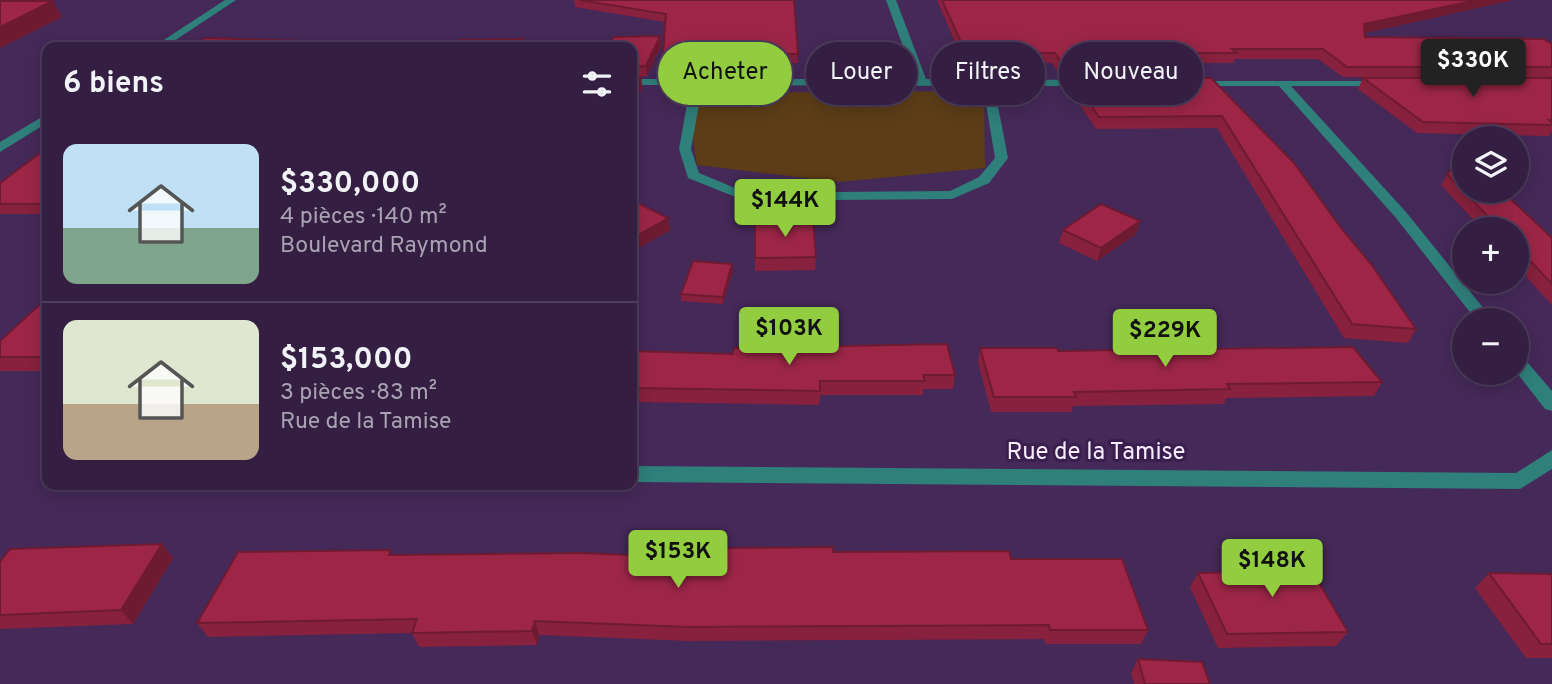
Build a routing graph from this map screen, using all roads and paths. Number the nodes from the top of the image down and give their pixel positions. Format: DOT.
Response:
graph roads {
  1 [pos="231,0"];
  2 [pos="891,0"];
  3 [pos="166,42"];
  4 [pos="637,82"];
  5 [pos="658,82"];
  6 [pos="792,82"];
  7 [pos="922,82"];
  8 [pos="931,82"];
  9 [pos="1203,83"];
  10 [pos="1282,83"];
  11 [pos="1404,83"];
  12 [pos="693,105"];
  13 [pos="992,105"];
  14 [pos="42,121"];
  15 [pos="0,148"];
  16 [pos="1475,308"];
  17 [pos="1529,375"];
  18 [pos="1552,404"];
  19 [pos="1552,458"];
  20 [pos="637,474"];
  1 -- 3 [label="street"];
  2 -- 7 [label="street"];
  4 -- 5 [label="street"];
  6 -- 7 [label="street"];
  7 -- 8 [label="street"];
  9 -- 10 [label="street"];
  10 -- 11 [label="street"];
  10 -- 16 [label="street"];
  12 -- 13 [label="street"];
  14 -- 15 [label="street"];
  17 -- 18 [label="street"];
  19 -- 20 [label="street, Rue de la Tamise"];
}
